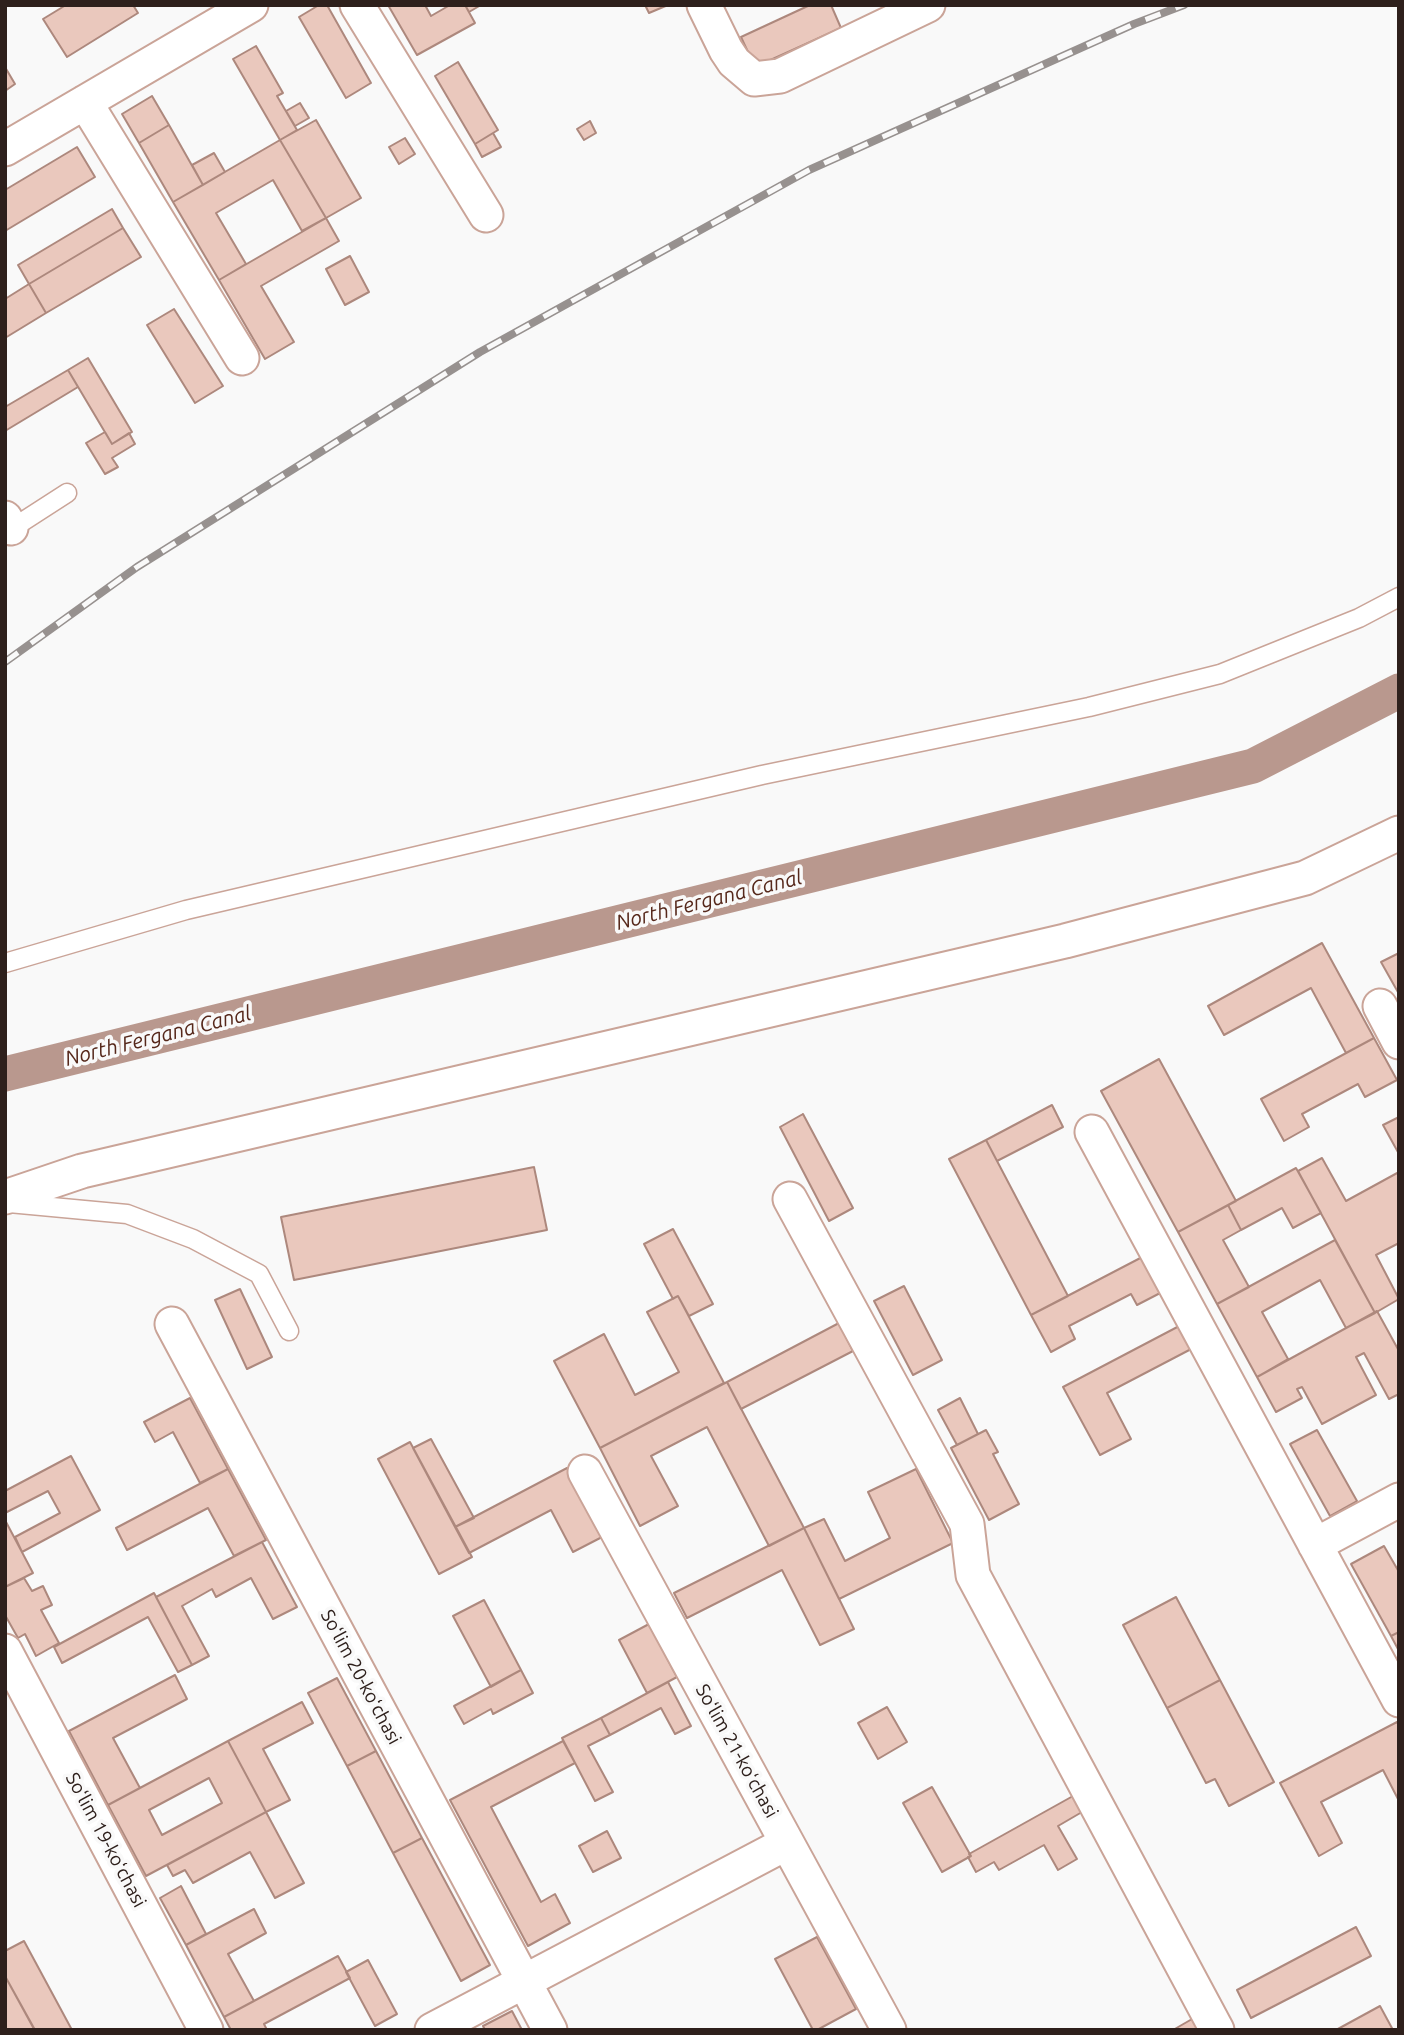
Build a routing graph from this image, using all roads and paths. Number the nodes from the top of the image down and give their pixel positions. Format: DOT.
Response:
graph roads {
  1 [pos="251,5"];
  2 [pos="357,5"];
  3 [pos="705,5"];
  4 [pos="928,5"];
  5 [pos="85,102"];
  6 [pos="5,149"];
  7 [pos="486,215"];
  8 [pos="242,358"];
  9 [pos="67,493"];
  10 [pos="7,526"];
  11 [pos="1399,597"];
  12 [pos="1399,833"];
  13 [pos="5,963"];
  14 [pos="1380,1006"];
  15 [pos="1399,1042"];
  16 [pos="1092,1132"];
  17 [pos="790,1199"];
  18 [pos="5,1200"];
  19 [pos="172,1324"];
  20 [pos="289,1331"];
  21 [pos="585,1472"];
  22 [pos="1399,1500"];
  23 [pos="1315,1545"];
  24 [pos="5,1651"];
  25 [pos="1399,1700"];
  26 [pos="787,1843"];
  27 [pos="524,1982"];
  28 [pos="206,2030"];
  29 [pos="432,2030"];
  30 [pos="550,2030"];
  31 [pos="889,2030"];
  32 [pos="1217,2030"];
  1 -- 5 [label="street"];
  2 -- 7 [label="street"];
  3 -- 4 [label="street"];
  5 -- 6 [label="street"];
  5 -- 8 [label="street"];
  9 -- 10 [label="lane"];
  11 -- 13 [label="lane"];
  12 -- 18 [label="street"];
  14 -- 15 [label="street"];
  16 -- 23 [label="street"];
  17 -- 32 [label="street"];
  18 -- 20 [label="lane"];
  19 -- 27 [label="street, Soʻlim 20-koʻchasi"];
  21 -- 26 [label="street, Soʻlim 21-koʻchasi"];
  22 -- 23 [label="street"];
  23 -- 25 [label="street"];
  24 -- 28 [label="street, Soʻlim 19-koʻchasi"];
  26 -- 27 [label="street"];
  26 -- 31 [label="street, Soʻlim 21-koʻchasi"];
  27 -- 29 [label="street"];
  27 -- 30 [label="street, Soʻlim 20-koʻchasi"];
}
